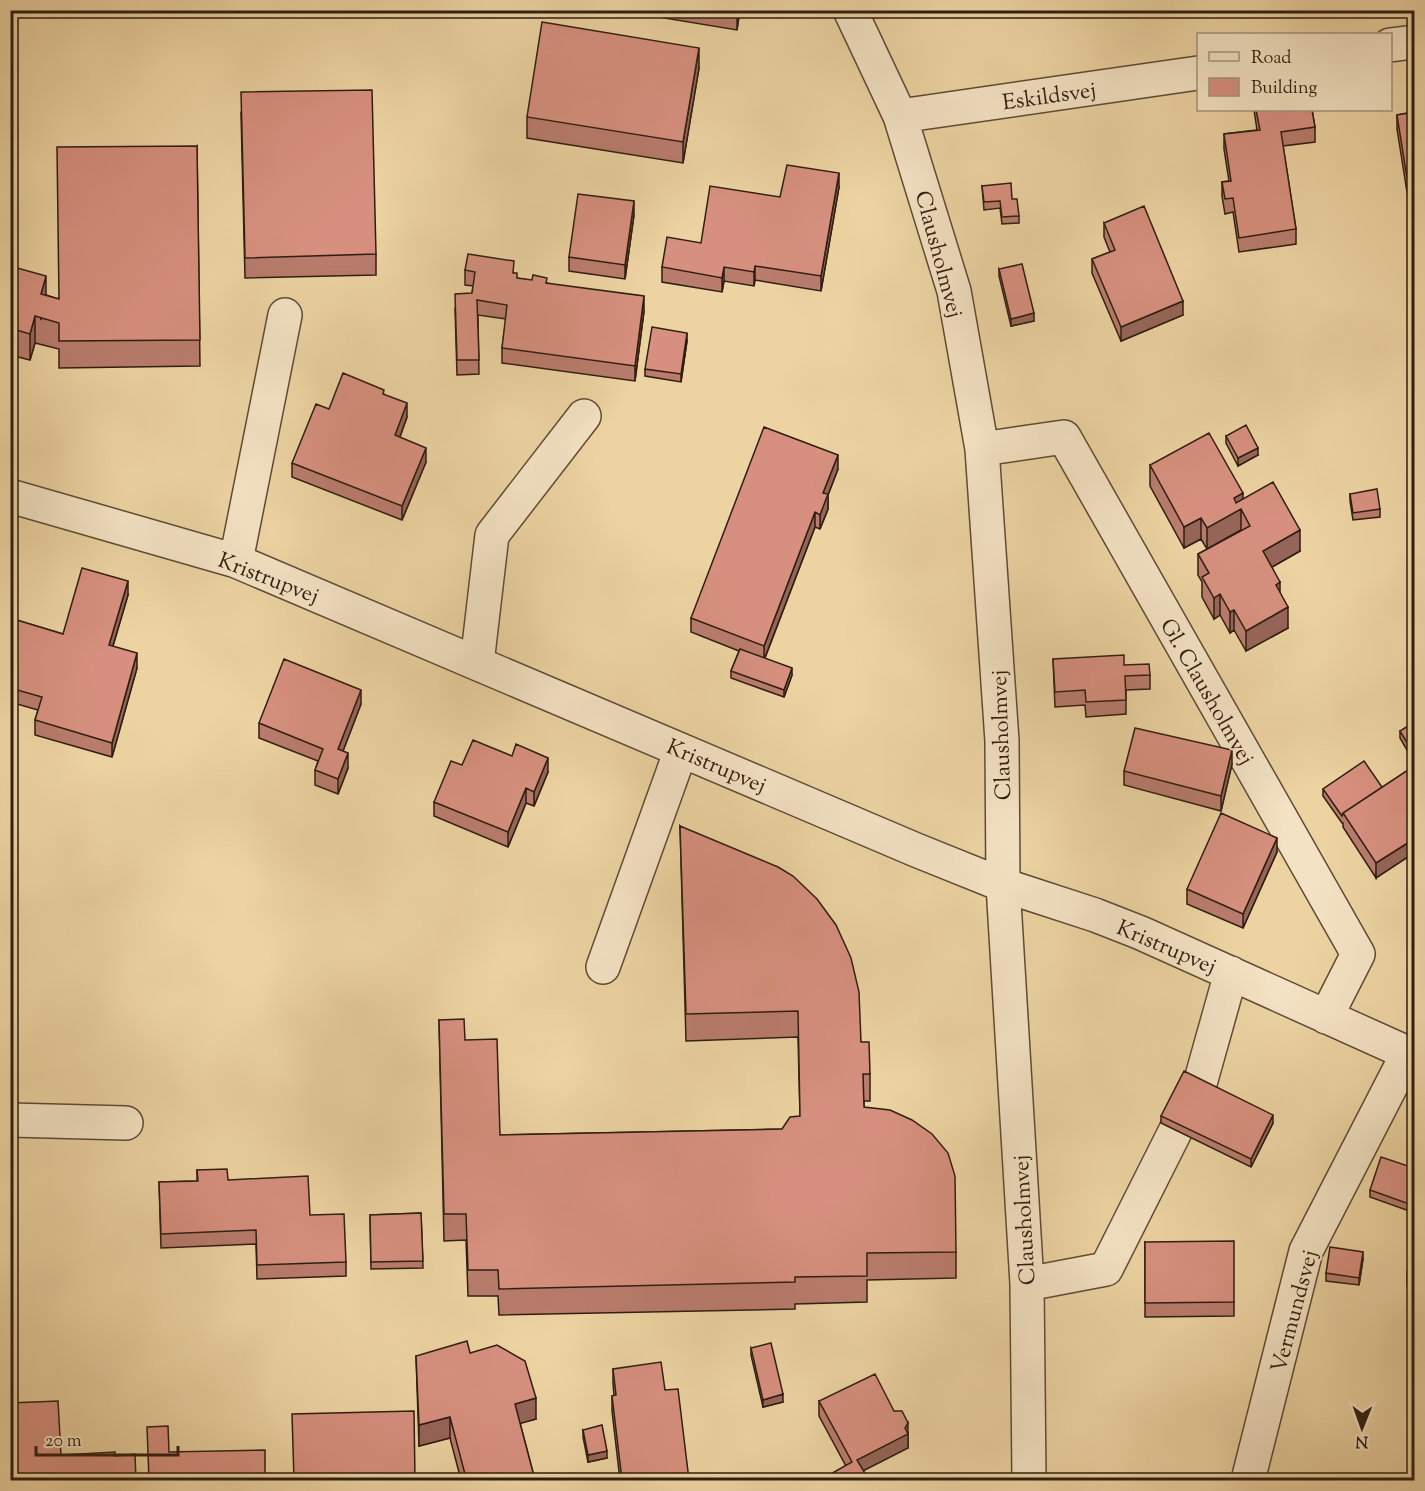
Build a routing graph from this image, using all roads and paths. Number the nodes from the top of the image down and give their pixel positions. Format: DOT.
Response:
graph roads {
  1 [pos="850,10"];
  2 [pos="1414,42"];
  3 [pos="1392,45"];
  4 [pos="1197,73"];
  5 [pos="900,116"];
  6 [pos="285,315"];
  7 [pos="584,416"];
  8 [pos="982,449"];
  9 [pos="10,496"];
  10 [pos="236,561"];
  11 [pos="477,663"];
  12 [pos="681,750"];
  13 [pos="1003,885"];
  14 [pos="603,967"];
  15 [pos="1231,973"];
  16 [pos="1326,1017"];
  17 [pos="1411,1055"];
  18 [pos="10,1120"];
  19 [pos="126,1123"];
  20 [pos="1027,1284"];
  21 [pos="1029,1480"];
  22 [pos="1248,1480"];
  1 -- 5 [label="street, Clausholmvej"];
  2 -- 3 [label="street"];
  4 -- 5 [label="street, Eskildsvej"];
  5 -- 8 [label="street, Clausholmvej"];
  6 -- 10 [label="street"];
  7 -- 11 [label="street"];
  8 -- 13 [label="street, Clausholmvej"];
  8 -- 16 [label="street, Gl. Clausholmvej"];
  9 -- 10 [label="street, Kristrupvej"];
  10 -- 11 [label="street, Kristrupvej"];
  11 -- 12 [label="street, Kristrupvej"];
  12 -- 13 [label="street, Kristrupvej"];
  12 -- 14 [label="street"];
  13 -- 15 [label="street, Kristrupvej"];
  13 -- 20 [label="street, Clausholmvej"];
  15 -- 16 [label="street, Kristrupvej"];
  15 -- 20 [label="street"];
  16 -- 17 [label="street, Kristrupvej"];
  17 -- 22 [label="street, Vermundsvej"];
  18 -- 19 [label="street"];
  20 -- 21 [label="street, Clausholmvej"];
}
